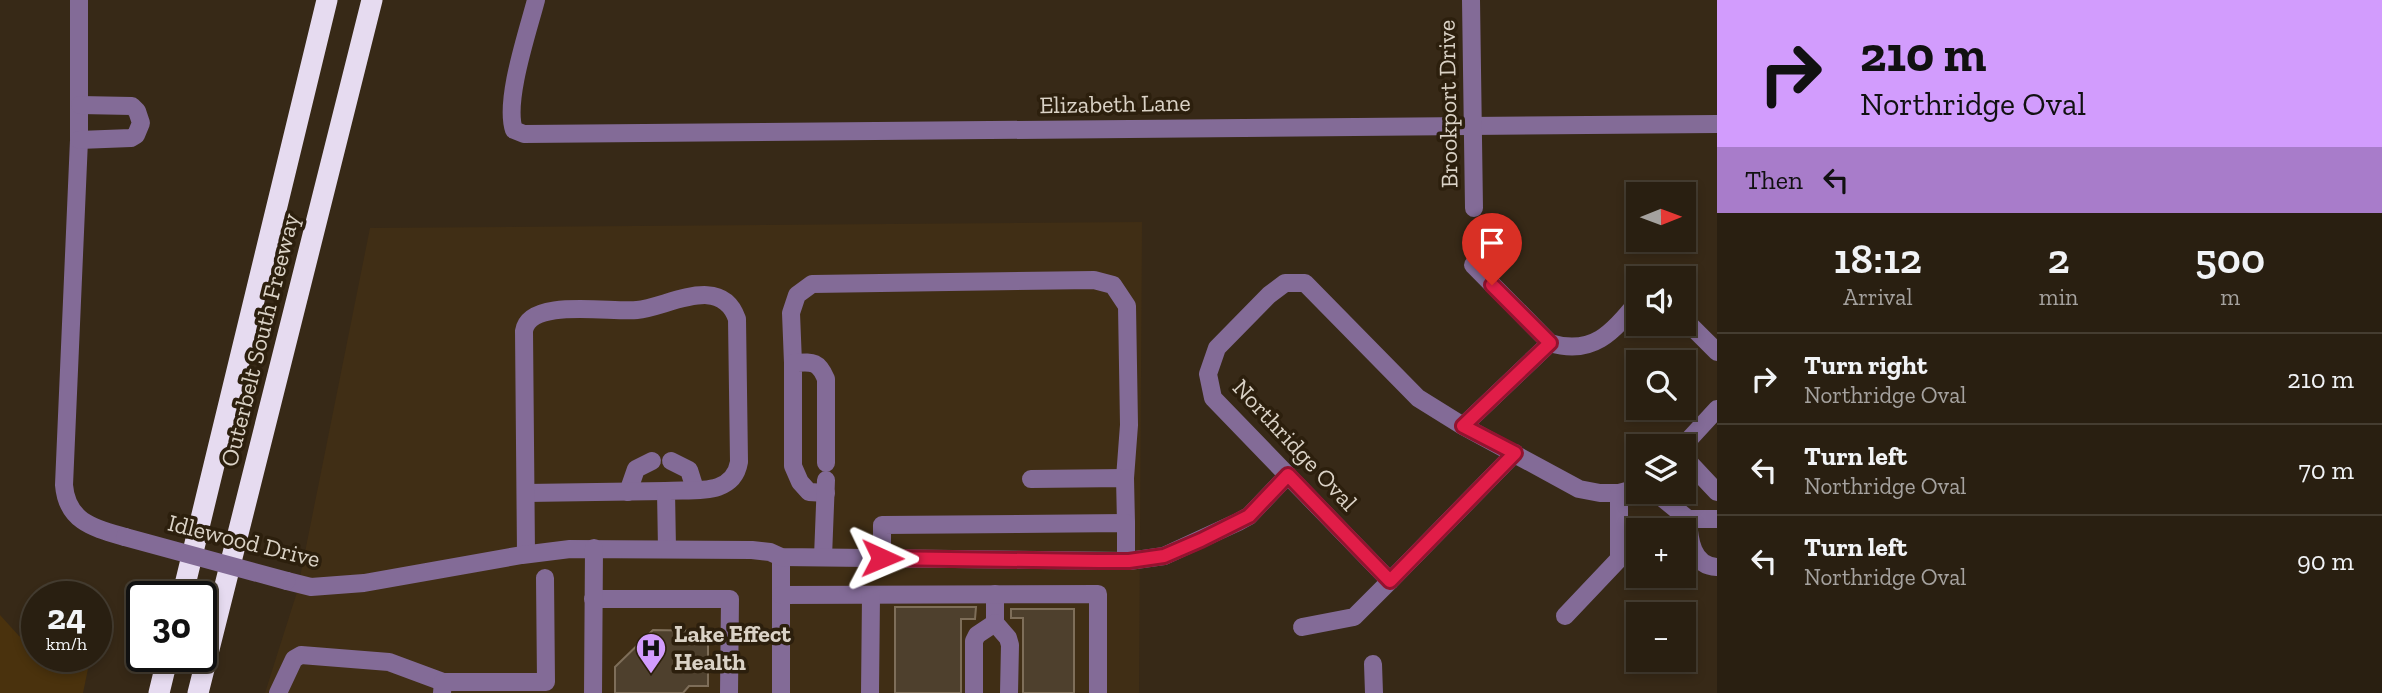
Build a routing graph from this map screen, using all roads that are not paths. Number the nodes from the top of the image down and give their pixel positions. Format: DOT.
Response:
graph roads {
  1 [pos="79,0"];
  2 [pos="327,0"];
  3 [pos="372,0"];
  4 [pos="537,0"];
  5 [pos="1471,0"];
  6 [pos="80,105"];
  7 [pos="1717,124"];
  8 [pos="1473,125"];
  9 [pos="79,140"];
  10 [pos="1474,208"];
  11 [pos="1473,265"];
  12 [pos="1626,315"];
  13 [pos="1696,331"];
  14 [pos="1550,343"];
  15 [pos="1717,352"];
  16 [pos="793,363"];
  17 [pos="1717,409"];
  18 [pos="1463,426"];
  19 [pos="1693,434"];
  20 [pos="1515,453"];
  21 [pos="652,461"];
  22 [pos="671,461"];
  23 [pos="1696,470"];
  24 [pos="1288,475"];
  25 [pos="1125,478"];
  26 [pos="826,479"];
  27 [pos="1031,479"];
  28 [pos="695,489"];
  29 [pos="666,491"];
  30 [pos="1626,491"];
  31 [pos="628,492"];
  32 [pos="1717,492"];
  33 [pos="526,493"];
  34 [pos="1619,493"];
  35 [pos="1670,504"];
  36 [pos="1687,518"];
  37 [pos="1696,519"];
  38 [pos="1717,519"];
  39 [pos="1126,523"];
  40 [pos="594,548"];
  41 [pos="667,549"];
  42 [pos="526,554"];
  43 [pos="1696,555"];
  44 [pos="781,557"];
  45 [pos="823,557"];
  46 [pos="882,558"];
  47 [pos="1126,561"];
  48 [pos="1717,567"];
  49 [pos="545,578"];
  50 [pos="186,581"];
  51 [pos="1390,581"];
  52 [pos="995,594"];
  53 [pos="781,595"];
  54 [pos="871,595"];
  55 [pos="593,599"];
  56 [pos="1564,616"];
  57 [pos="995,623"];
  58 [pos="1302,627"];
  59 [pos="1373,664"];
  60 [pos="164,672"];
  61 [pos="443,687"];
  62 [pos="545,688"];
  63 [pos="159,693"];
  64 [pos="198,693"];
  65 [pos="278,693"];
  66 [pos="593,693"];
  67 [pos="729,693"];
  68 [pos="781,693"];
  69 [pos="870,693"];
  70 [pos="974,693"];
  71 [pos="1009,693"];
  72 [pos="1098,693"];
  73 [pos="1374,693"];
  1 -- 6 [label="street, Idlewood Drive"];
  2 -- 50 [label="highway, Outerbelt South Freeway"];
  3 -- 64 [label="highway, Outerbelt South Freeway"];
  4 -- 8 [label="street, Elizabeth Lane"];
  5 -- 8 [label="street, Brookport Drive"];
  6 -- 9 [label="street, Idlewood Drive"];
  6 -- 9 [label="street"];
  7 -- 8 [label="street, Elizabeth Lane"];
  8 -- 10 [label="street, Brookport Drive"];
  9 -- 42 [label="street, Idlewood Drive, bridge"];
  11 -- 14 [label="street"];
  12 -- 14 [label="street"];
  13 -- 15 [label="street"];
  14 -- 18 [label="street"];
  16 -- 25 [label="street"];
  16 -- 26 [label="street"];
  16 -- 26 [label="street"];
  17 -- 19 [label="street"];
  18 -- 20 [label="street, Northridge Oval"];
  18 -- 24 [label="street, Northridge Oval"];
  20 -- 34 [label="street, Northridge Oval"];
  20 -- 51 [label="street"];
  21 -- 31 [label="street"];
  22 -- 28 [label="street"];
  23 -- 32 [label="street"];
  24 -- 47 [label="street, Idlewood Drive"];
  24 -- 51 [label="street, Northridge Oval"];
  25 -- 27 [label="street"];
  25 -- 39 [label="street"];
  26 -- 45 [label="street"];
  28 -- 29 [label="street"];
  28 -- 33 [label="street"];
  29 -- 31 [label="street"];
  29 -- 41 [label="street"];
  30 -- 34 [label="street, Northridge Oval"];
  31 -- 33 [label="street"];
  33 -- 42 [label="street"];
  34 -- 56 [label="street"];
  35 -- 36 [label="street"];
  37 -- 38 [label="street"];
  39 -- 46 [label="street"];
  39 -- 47 [label="street"];
  40 -- 41 [label="street, Idlewood Drive"];
  40 -- 42 [label="street, Idlewood Drive"];
  40 -- 55 [label="street"];
  41 -- 44 [label="street, Idlewood Drive"];
  43 -- 48 [label="street"];
  44 -- 45 [label="street, Idlewood Drive"];
  44 -- 53 [label="street"];
  45 -- 46 [label="street, Idlewood Drive"];
  46 -- 47 [label="street, Idlewood Drive"];
  49 -- 62 [label="street"];
  51 -- 58 [label="street"];
  52 -- 54 [label="street"];
  52 -- 57 [label="street"];
  52 -- 72 [label="street"];
  53 -- 54 [label="street"];
  53 -- 68 [label="street"];
  54 -- 69 [label="street"];
  55 -- 66 [label="street"];
  55 -- 67 [label="street"];
  57 -- 70 [label="street"];
  57 -- 71 [label="street"];
  59 -- 73 [label="street"];
  60 -- 63 [label="highway"];
  61 -- 62 [label="street"];
  61 -- 65 [label="street"];
}
